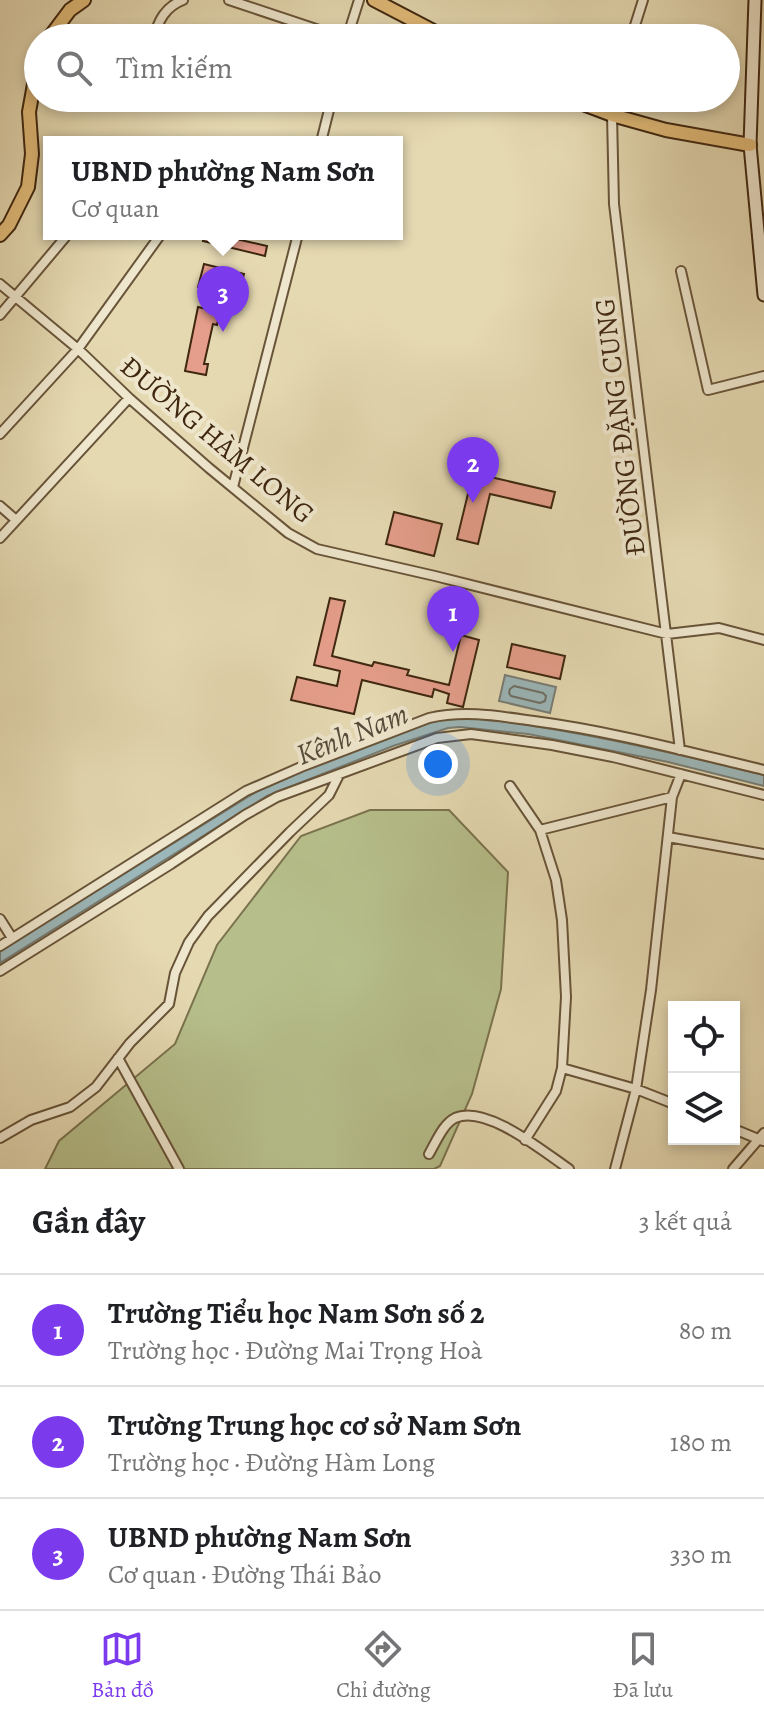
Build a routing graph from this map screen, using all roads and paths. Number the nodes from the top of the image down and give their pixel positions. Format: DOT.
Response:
graph roads {
  1 [pos="84,0"];
  2 [pos="183,0"];
  3 [pos="229,0"];
  4 [pos="359,0"];
  5 [pos="374,0"];
  6 [pos="643,0"];
  7 [pos="755,0"];
  8 [pos="60,24"];
  9 [pos="158,24"];
  10 [pos="302,24"];
  11 [pos="350,24"];
  12 [pos="420,24"];
  13 [pos="635,24"];
  14 [pos="29,112"];
  15 [pos="328,112"];
  16 [pos="604,112"];
  17 [pos="613,112"];
  18 [pos="612,115"];
  19 [pos="322,136"];
  20 [pos="750,145"];
  21 [pos="3,229"];
  22 [pos="63,240"];
  23 [pos="157,240"];
  24 [pos="295,240"];
  25 [pos="762,256"];
  26 [pos="681,271"];
  27 [pos="0,284"];
  28 [pos="764,295"];
  29 [pos="16,297"];
  30 [pos="0,315"];
  31 [pos="78,349"];
  32 [pos="764,376"];
  33 [pos="129,398"];
  34 [pos="0,434"];
  35 [pos="233,487"];
  36 [pos="0,506"];
  37 [pos="16,520"];
  38 [pos="0,538"];
  39 [pos="667,634"];
  40 [pos="764,640"];
  41 [pos="680,750"];
  42 [pos="764,770"];
  43 [pos="681,774"];
  44 [pos="339,775"];
  45 [pos="510,786"];
  46 [pos="764,795"];
  47 [pos="672,797"];
  48 [pos="540,830"];
  49 [pos="668,837"];
  50 [pos="764,854"];
  51 [pos="0,919"];
  52 [pos="12,938"];
  53 [pos="0,946"];
  54 [pos="0,971"];
  55 [pos="118,1058"];
  56 [pos="562,1068"];
  57 [pos="636,1089"];
  58 [pos="668,1102"];
  59 [pos="740,1131"];
  60 [pos="0,1138"];
  61 [pos="762,1138"];
  62 [pos="525,1140"];
  63 [pos="429,1154"];
  64 [pos="179,1169"];
  65 [pos="569,1169"];
  66 [pos="615,1169"];
  67 [pos="733,1169"];
  1 -- 8 [label="main road"];
  2 -- 9 [label="street"];
  3 -- 10 [label="street"];
  4 -- 11 [label="street"];
  5 -- 12 [label="main road"];
  6 -- 13 [label="street"];
  7 -- 20 [label="main road"];
  14 -- 21 [label="main road"];
  15 -- 19 [label="street"];
  16 -- 18 [label="main road"];
  17 -- 18 [label="street, ĐƯỜNG ĐẶNG CUNG"];
  18 -- 20 [label="main road"];
  18 -- 39 [label="street, ĐƯỜNG ĐẶNG CUNG"];
  20 -- 25 [label="main road"];
  22 -- 29 [label="street"];
  23 -- 31 [label="street"];
  24 -- 35 [label="street"];
  25 -- 28 [label="main road"];
  26 -- 32 [label="street"];
  27 -- 29 [label="street, ĐƯỜNG HÀM LONG"];
  29 -- 30 [label="street"];
  29 -- 31 [label="street, ĐƯỜNG HÀM LONG"];
  31 -- 33 [label="street, ĐƯỜNG HÀM LONG"];
  31 -- 34 [label="street"];
  33 -- 35 [label="street, ĐƯỜNG HÀM LONG"];
  33 -- 37 [label="street"];
  35 -- 39 [label="street, ĐƯỜNG HÀM LONG"];
  36 -- 37 [label="street"];
  37 -- 38 [label="street"];
  39 -- 40 [label="street"];
  39 -- 41 [label="street, ĐƯỜNG ĐẶNG CUNG"];
  41 -- 42 [label="street"];
  41 -- 52 [label="street"];
  43 -- 44 [label="street"];
  43 -- 46 [label="street"];
  43 -- 47 [label="street"];
  44 -- 54 [label="street"];
  44 -- 55 [label="street"];
  45 -- 48 [label="street"];
  47 -- 48 [label="street"];
  47 -- 49 [label="street"];
  48 -- 56 [label="street"];
  49 -- 50 [label="street"];
  49 -- 57 [label="street"];
  51 -- 52 [label="street"];
  52 -- 53 [label="street"];
  55 -- 60 [label="street"];
  55 -- 64 [label="street"];
  56 -- 57 [label="street"];
  56 -- 62 [label="street"];
  57 -- 58 [label="street"];
  57 -- 66 [label="street"];
  59 -- 61 [label="street"];
  61 -- 67 [label="street"];
  62 -- 63 [label="street"];
  62 -- 65 [label="street"];
}
